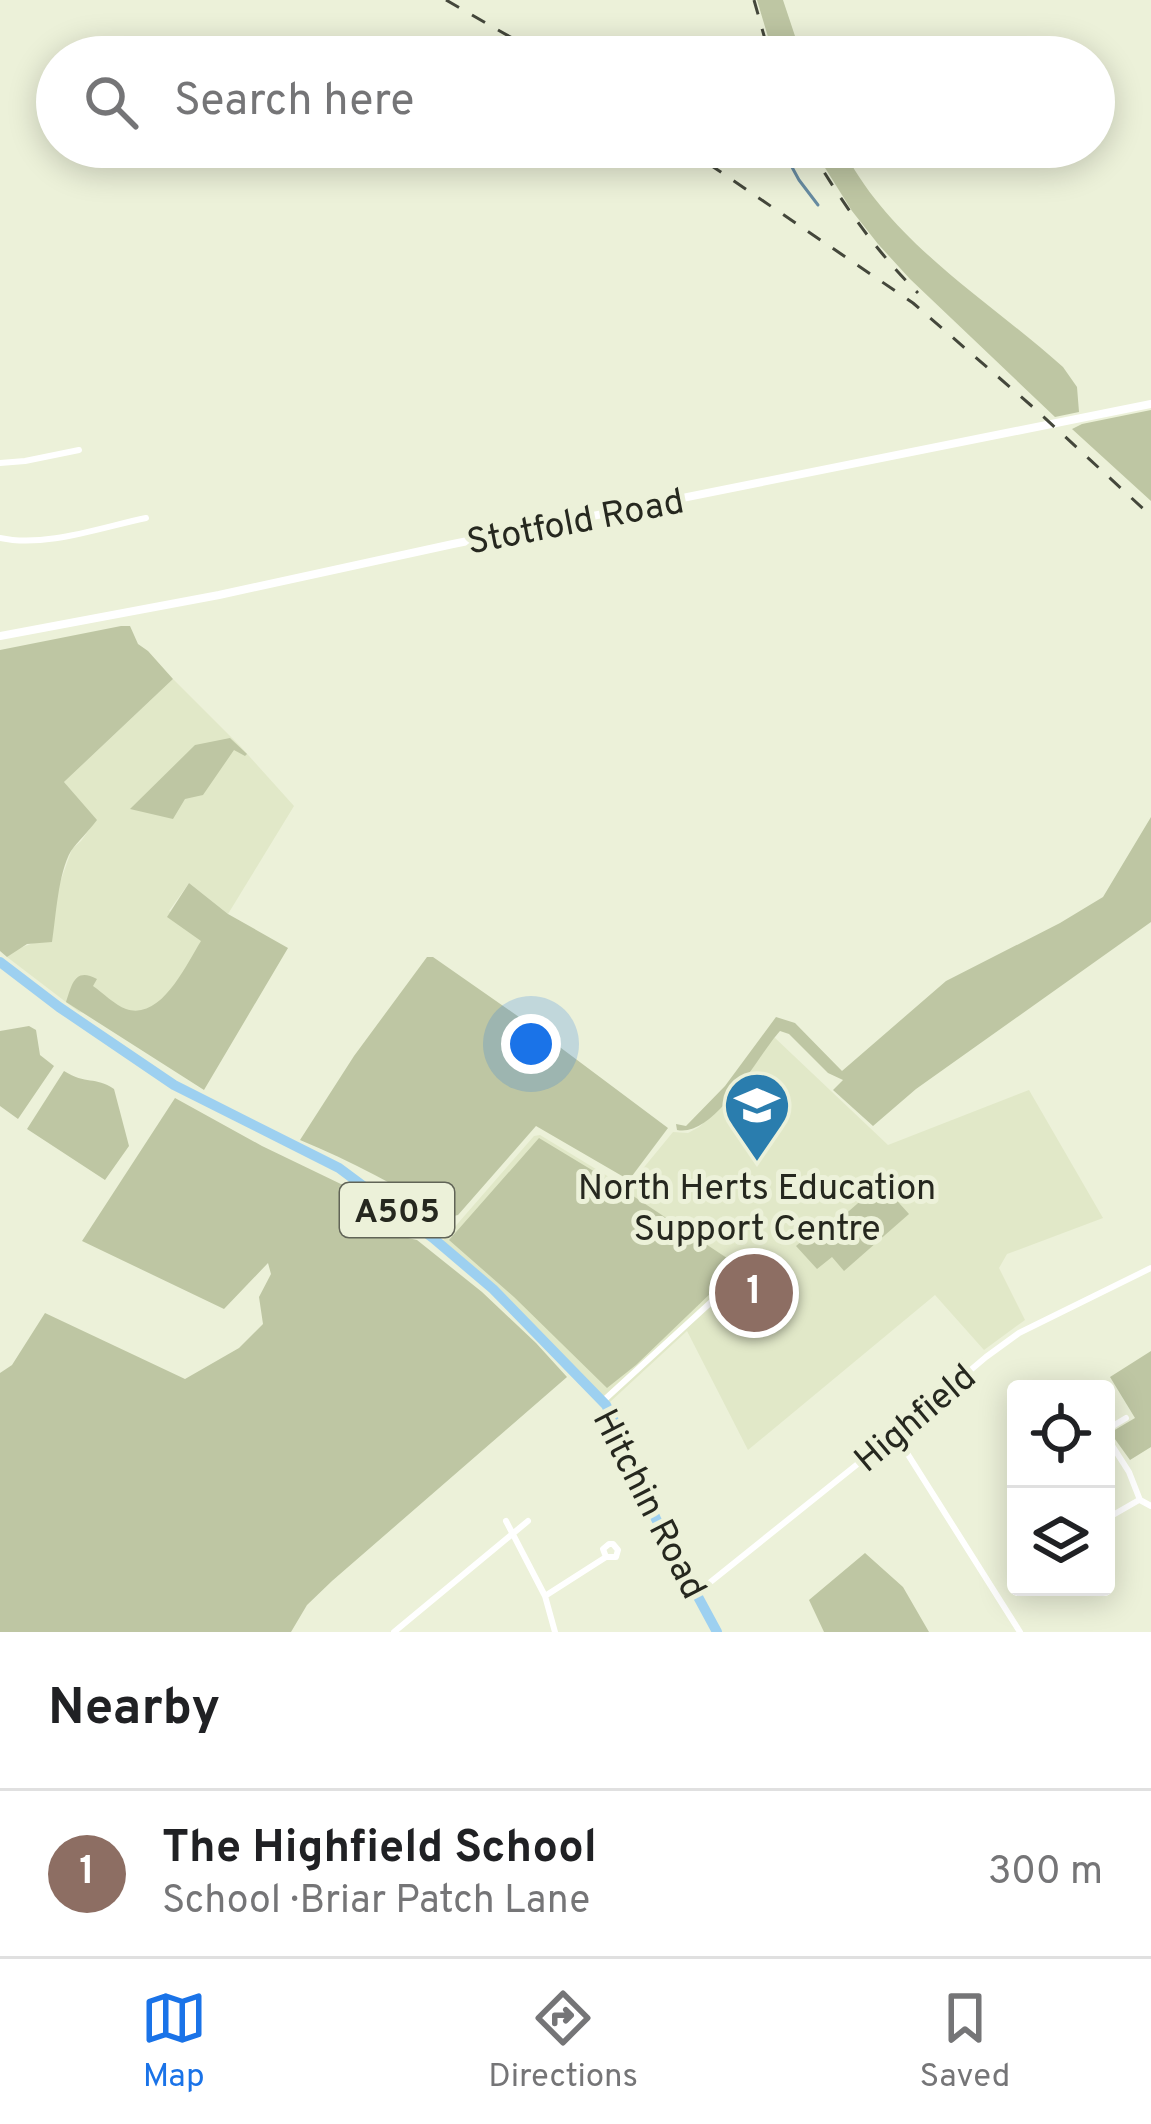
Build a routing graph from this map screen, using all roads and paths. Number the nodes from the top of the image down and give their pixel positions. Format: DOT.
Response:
graph roads {
  1 [pos="1151,404"];
  2 [pos="79,450"];
  3 [pos="0,463"];
  4 [pos="146,518"];
  5 [pos="0,538"];
  6 [pos="0,636"];
  7 [pos="0,962"];
  8 [pos="1151,1268"];
  9 [pos="745,1271"];
  10 [pos="603,1401"];
  11 [pos="1126,1418"];
  12 [pos="1115,1426"];
  13 [pos="895,1434"];
  14 [pos="1115,1448"];
  15 [pos="1140,1500"];
  16 [pos="1151,1507"];
  17 [pos="1115,1514"];
  18 [pos="506,1521"];
  19 [pos="527,1521"];
  20 [pos="513,1533"];
  21 [pos="606,1557"];
  22 [pos="695,1594"];
  23 [pos="544,1597"];
  24 [pos="399,1631"];
  25 [pos="555,1632"];
  26 [pos="717,1632"];
  27 [pos="1020,1632"];
  1 -- 6 [label="street, Stotfold Road"];
  2 -- 3 [label="street"];
  4 -- 5 [label="street"];
  7 -- 10 [label="main road, Hitchin Road / A505"];
  8 -- 13 [label="street, Highfield"];
  9 -- 10 [label="street"];
  10 -- 22 [label="main road, Hitchin Road / A505"];
  11 -- 12 [label="street"];
  13 -- 22 [label="street, Highfield"];
  13 -- 27 [label="street"];
  14 -- 15 [label="street"];
  15 -- 16 [label="street"];
  15 -- 17 [label="street"];
  18 -- 20 [label="street"];
  19 -- 20 [label="street"];
  20 -- 23 [label="street"];
  20 -- 24 [label="street"];
  21 -- 23 [label="street"];
  22 -- 26 [label="main road, Hitchin Road / A505"];
  23 -- 25 [label="street"];
}
